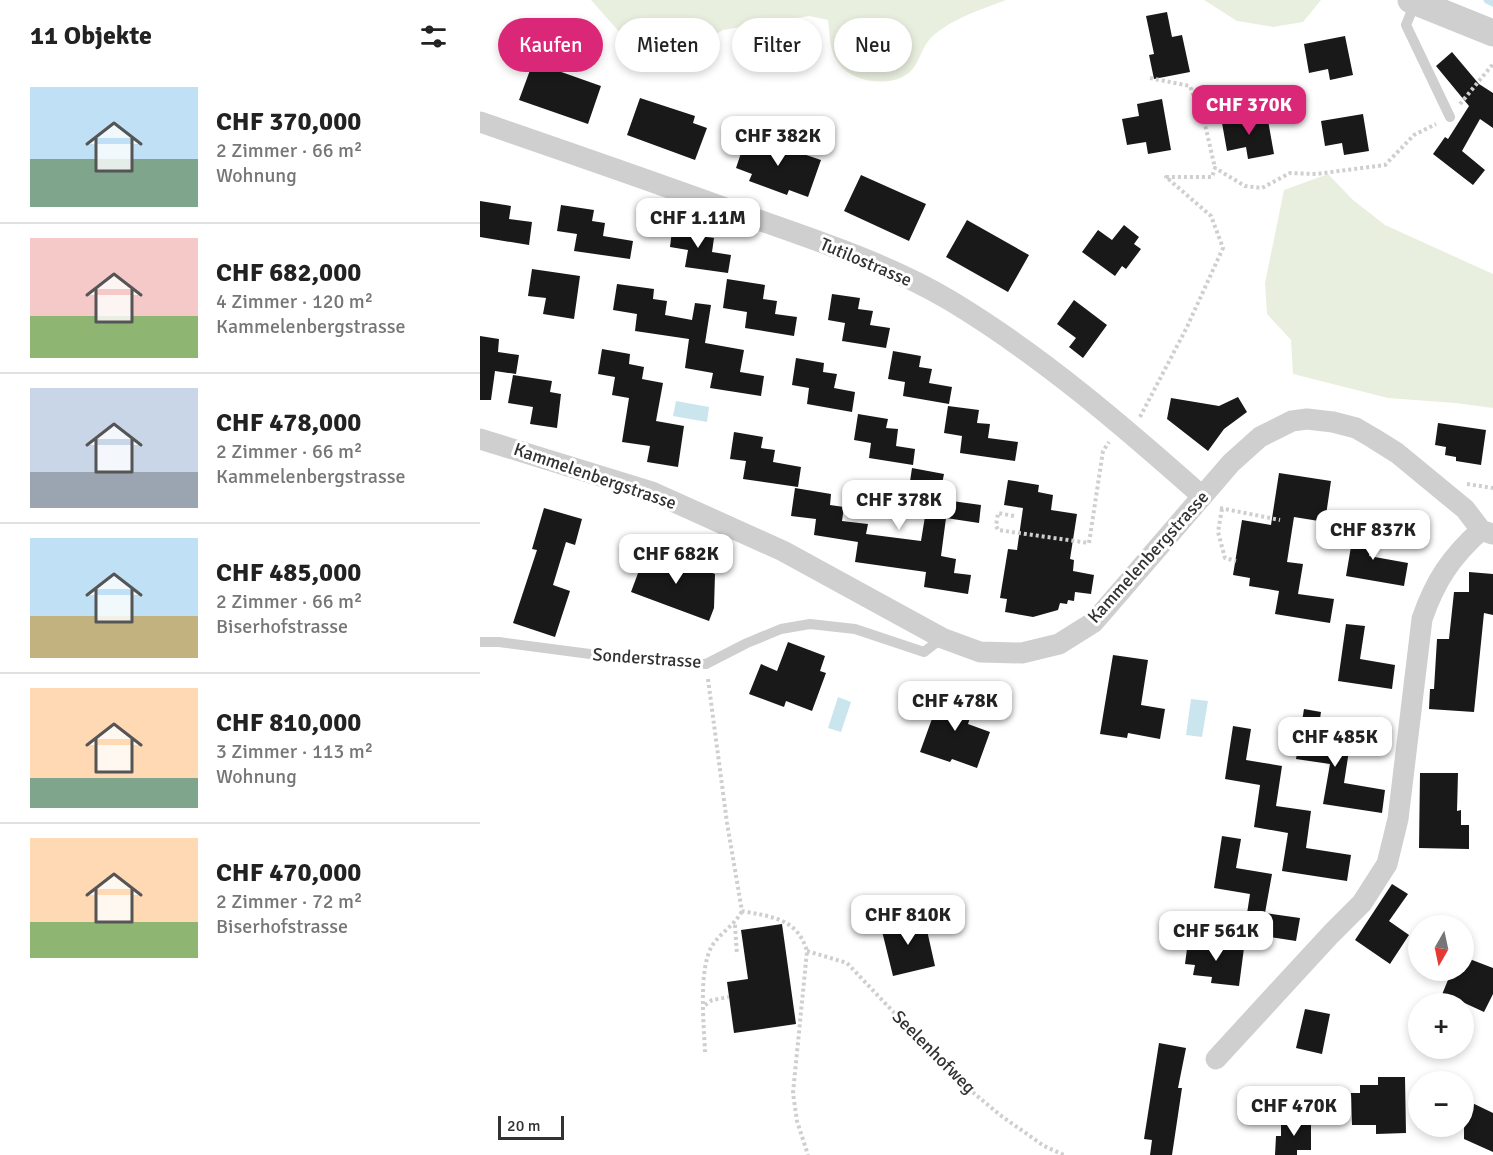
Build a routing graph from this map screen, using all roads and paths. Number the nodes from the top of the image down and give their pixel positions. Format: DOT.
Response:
graph roads {
  1 [pos="1413,1"];
  2 [pos="1493,33"];
  3 [pos="1493,64"];
  4 [pos="1150,78"];
  5 [pos="1450,117"];
  6 [pos="480,122"];
  7 [pos="1215,168"];
  8 [pos="1138,420"];
  9 [pos="1112,438"];
  10 [pos="480,439"];
  11 [pos="1493,488"];
  12 [pos="1464,490"];
  13 [pos="1208,500"];
  14 [pos="1222,509"];
  15 [pos="1014,516"];
  16 [pos="1280,520"];
  17 [pos="1487,532"];
  18 [pos="1236,561"];
  19 [pos="942,638"];
  20 [pos="480,642"];
  21 [pos="706,664"];
  22 [pos="742,911"];
  23 [pos="735,924"];
  24 [pos="807,951"];
  25 [pos="737,955"];
  26 [pos="729,997"];
  27 [pos="704,1006"];
  28 [pos="705,1052"];
  29 [pos="1216,1059"];
  30 [pos="808,1155"];
  31 [pos="1064,1155"];
  1 -- 2 [label="street"];
  1 -- 5 [label="lane"];
  3 -- 5 [label="path"];
  4 -- 7 [label="path"];
  5 -- 7 [label="path"];
  6 -- 13 [label="street, Tutilostrasse"];
  7 -- 8 [label="path"];
  9 -- 15 [label="path"];
  10 -- 19 [label="street, Kammelenbergstrasse"];
  11 -- 12 [label="path"];
  13 -- 14 [label="path"];
  13 -- 17 [label="street, Kammelenbergstrasse"];
  13 -- 19 [label="street, Kammelenbergstrasse"];
  14 -- 16 [label="path"];
  14 -- 18 [label="path"];
  17 -- 29 [label="street"];
  19 -- 21 [label="lane, Sonderstrasse"];
  20 -- 21 [label="lane, Sonderstrasse"];
  21 -- 22 [label="path"];
  22 -- 23 [label="path"];
  22 -- 24 [label="path"];
  23 -- 25 [label="path"];
  23 -- 27 [label="path"];
  24 -- 30 [label="path"];
  24 -- 31 [label="path, Seelenhofweg"];
  26 -- 27 [label="path"];
  27 -- 28 [label="path"];
}
